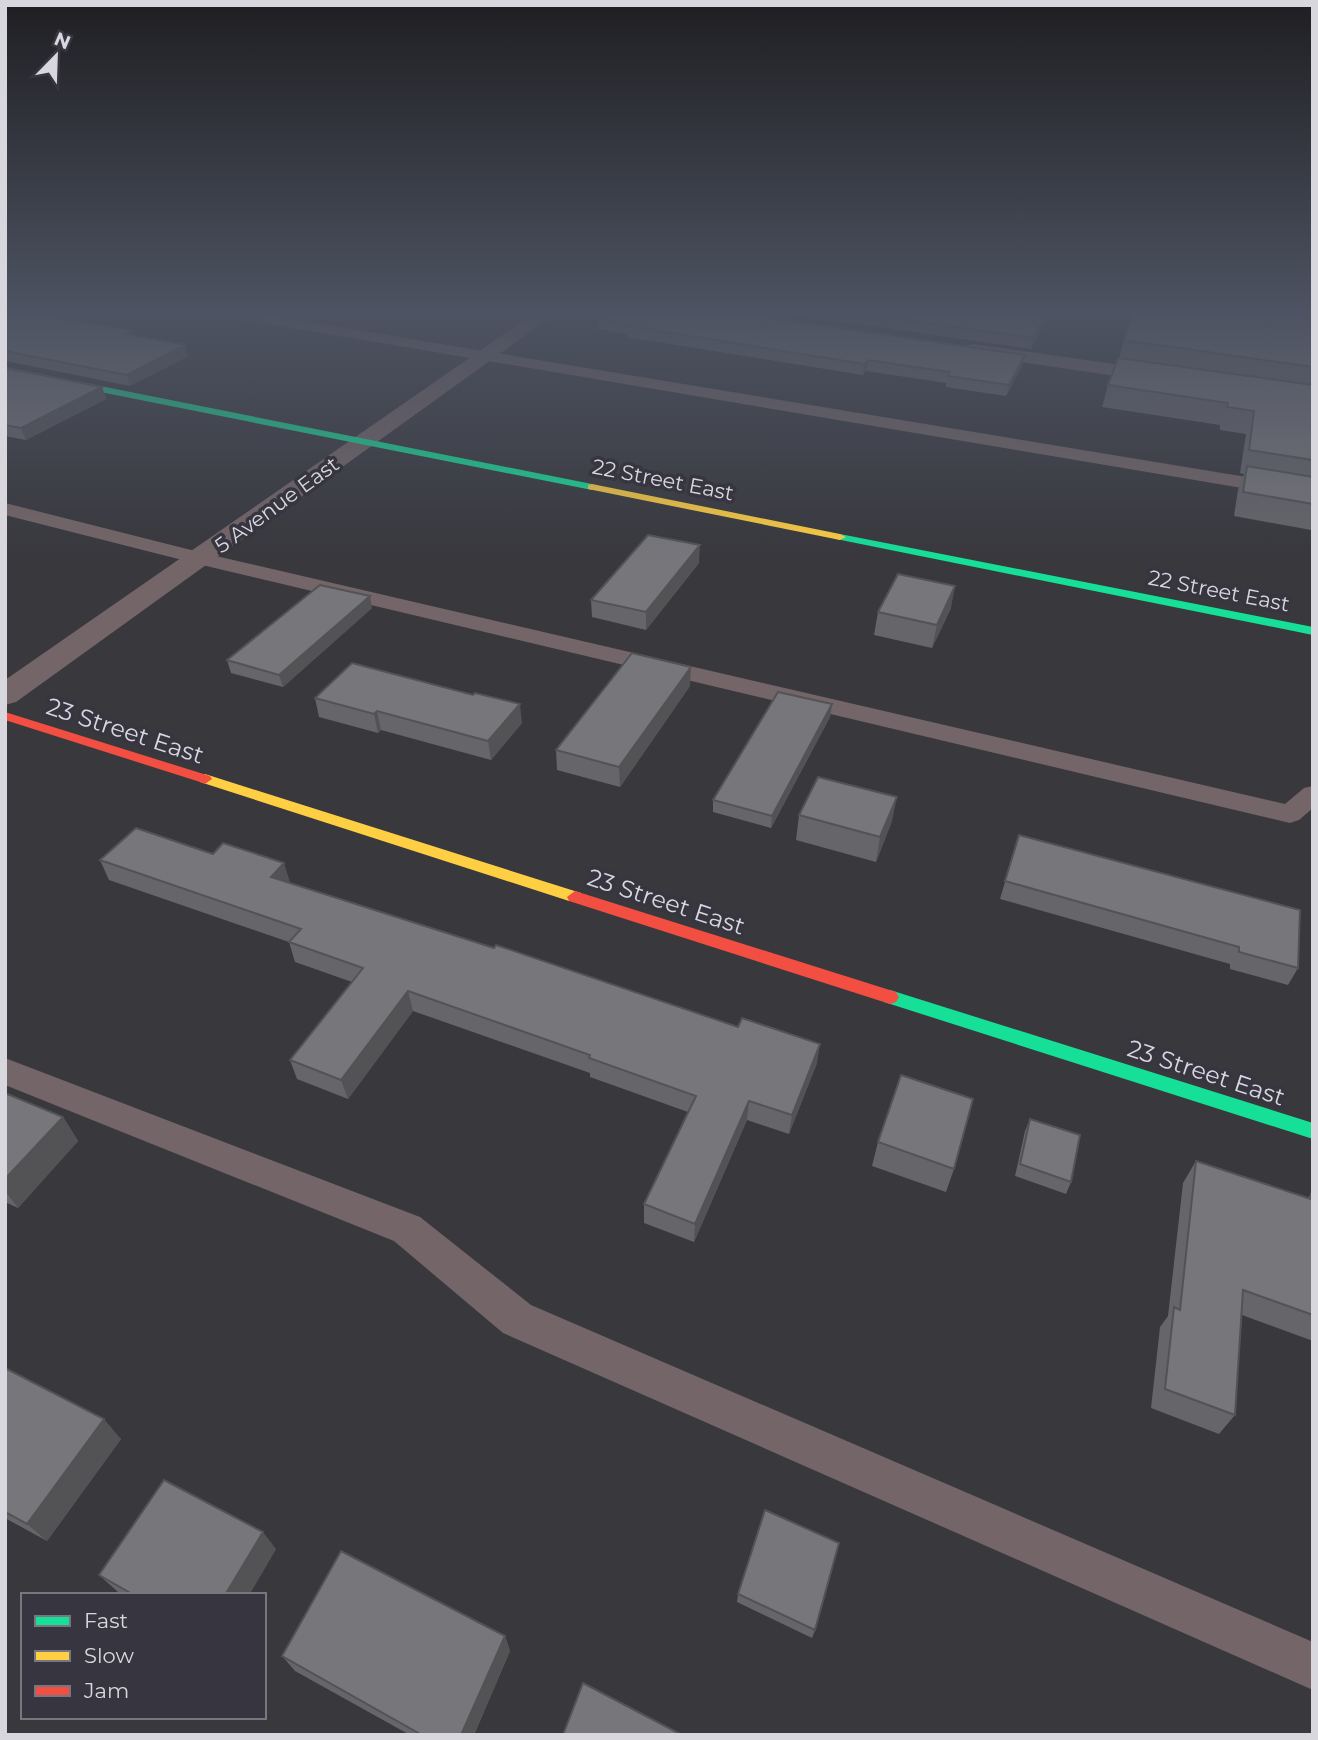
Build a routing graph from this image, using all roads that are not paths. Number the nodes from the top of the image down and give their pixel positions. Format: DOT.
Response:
graph roads {
  1 [pos="126,394"];
  2 [pos="432,394"];
  3 [pos="709,394"];
  4 [pos="366,442"];
  5 [pos="1313,494"];
  6 [pos="5,509"];
  7 [pos="202,559"];
  8 [pos="1313,631"];
  9 [pos="5,695"];
  10 [pos="5,716"];
  11 [pos="1313,794"];
  12 [pos="5,1071"];
  13 [pos="1313,1131"];
  14 [pos="1313,1666"];
  1 -- 4 [label="street, 22 Street East"];
  2 -- 4 [label="street, 5 Avenue East"];
  3 -- 5 [label="lane"];
  4 -- 7 [label="street, 5 Avenue East"];
  4 -- 8 [label="street, 22 Street East"];
  6 -- 7 [label="lane"];
  7 -- 9 [label="street, 5 Avenue East"];
  7 -- 11 [label="lane"];
  10 -- 13 [label="street, 23 Street East"];
  12 -- 14 [label="lane"];
}
